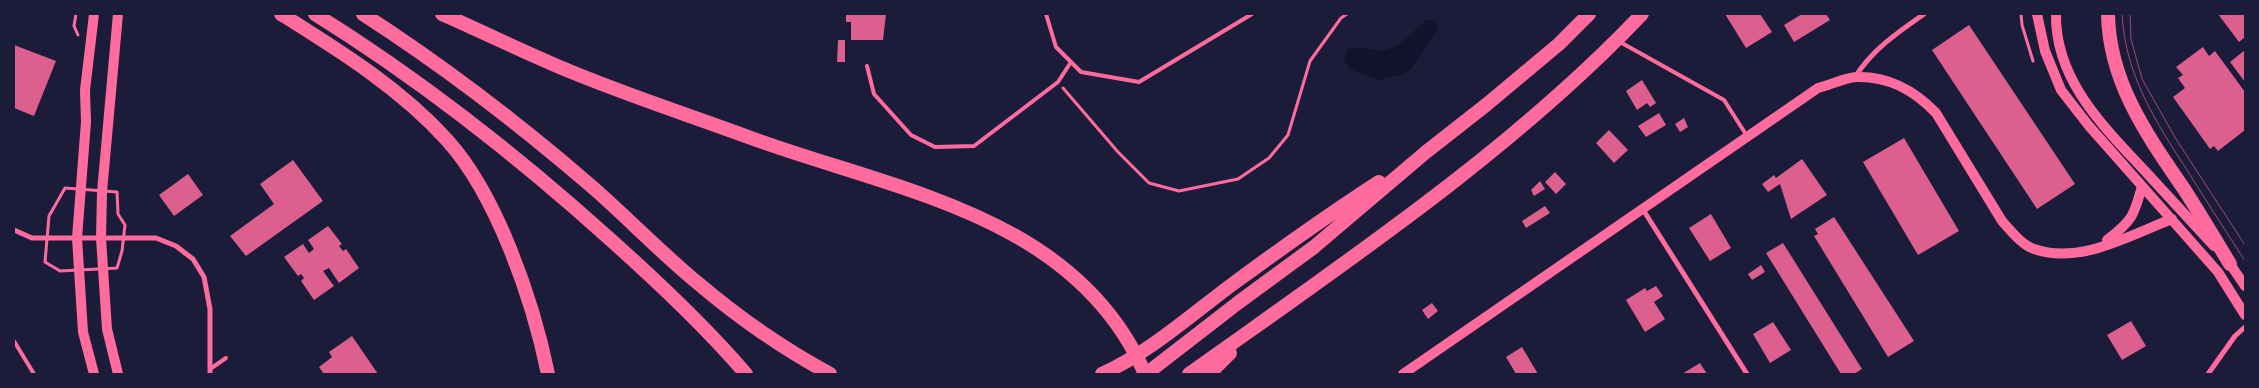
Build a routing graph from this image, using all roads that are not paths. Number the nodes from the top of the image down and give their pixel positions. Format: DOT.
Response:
graph roads {
  1 [pos="94,14"];
  2 [pos="118,14"];
  3 [pos="281,14"];
  4 [pos="315,14"];
  5 [pos="363,14"];
  6 [pos="442,14"];
  7 [pos="1046,14"];
  8 [pos="1252,14"];
  9 [pos="1589,14"];
  10 [pos="1642,14"];
  11 [pos="1924,14"];
  12 [pos="2037,14"];
  13 [pos="2056,14"];
  14 [pos="2108,14"];
  15 [pos="1616,40"];
  16 [pos="1071,62"];
  17 [pos="867,66"];
  18 [pos="1855,77"];
  19 [pos="1748,136"];
  20 [pos="1426,152"];
  21 [pos="2142,186"];
  22 [pos="1642,208"];
  23 [pos="2172,219"];
  24 [pos="14,230"];
  25 [pos="77,238"];
  26 [pos="100,238"];
  27 [pos="2096,248"];
  28 [pos="2230,264"];
  29 [pos="2245,286"];
  30 [pos="2245,315"];
  31 [pos="1257,326"];
  32 [pos="2245,326"];
  33 [pos="14,341"];
  34 [pos="226,358"];
  35 [pos="210,371"];
  36 [pos="34,374"];
  37 [pos="94,374"];
  38 [pos="118,374"];
  39 [pos="548,374"];
  40 [pos="746,374"];
  41 [pos="830,374"];
  42 [pos="1102,374"];
  43 [pos="1146,374"];
  44 [pos="1189,374"];
  45 [pos="1209,374"];
  46 [pos="1403,374"];
  47 [pos="1747,374"];
  48 [pos="2208,374"];
  1 -- 25 [label="main road"];
  2 -- 26 [label="main road"];
  3 -- 39 [label="highway"];
  4 -- 40 [label="highway"];
  5 -- 41 [label="highway"];
  6 -- 43 [label="highway"];
  7 -- 16 [label="lane"];
  8 -- 16 [label="lane"];
  9 -- 20 [label="highway"];
  10 -- 15 [label="highway"];
  11 -- 18 [label="street"];
  12 -- 21 [label="main road"];
  13 -- 28 [label="main road"];
  14 -- 28 [label="highway"];
  15 -- 19 [label="lane"];
  15 -- 31 [label="highway"];
  16 -- 17 [label="lane"];
  18 -- 19 [label="main road"];
  18 -- 27 [label="main road"];
  19 -- 22 [label="main road"];
  20 -- 42 [label="highway"];
  20 -- 43 [label="highway"];
  21 -- 23 [label="main road"];
  21 -- 27 [label="main road"];
  22 -- 46 [label="main road"];
  22 -- 47 [label="street"];
  23 -- 27 [label="main road"];
  23 -- 30 [label="main road"];
  24 -- 25 [label="street"];
  25 -- 26 [label="street"];
  25 -- 37 [label="main road"];
  26 -- 35 [label="street"];
  26 -- 38 [label="main road"];
  28 -- 29 [label="main road"];
  31 -- 44 [label="highway"];
  31 -- 45 [label="highway"];
  32 -- 48 [label="street"];
  33 -- 36 [label="lane"];
  34 -- 35 [label="lane"];
}
